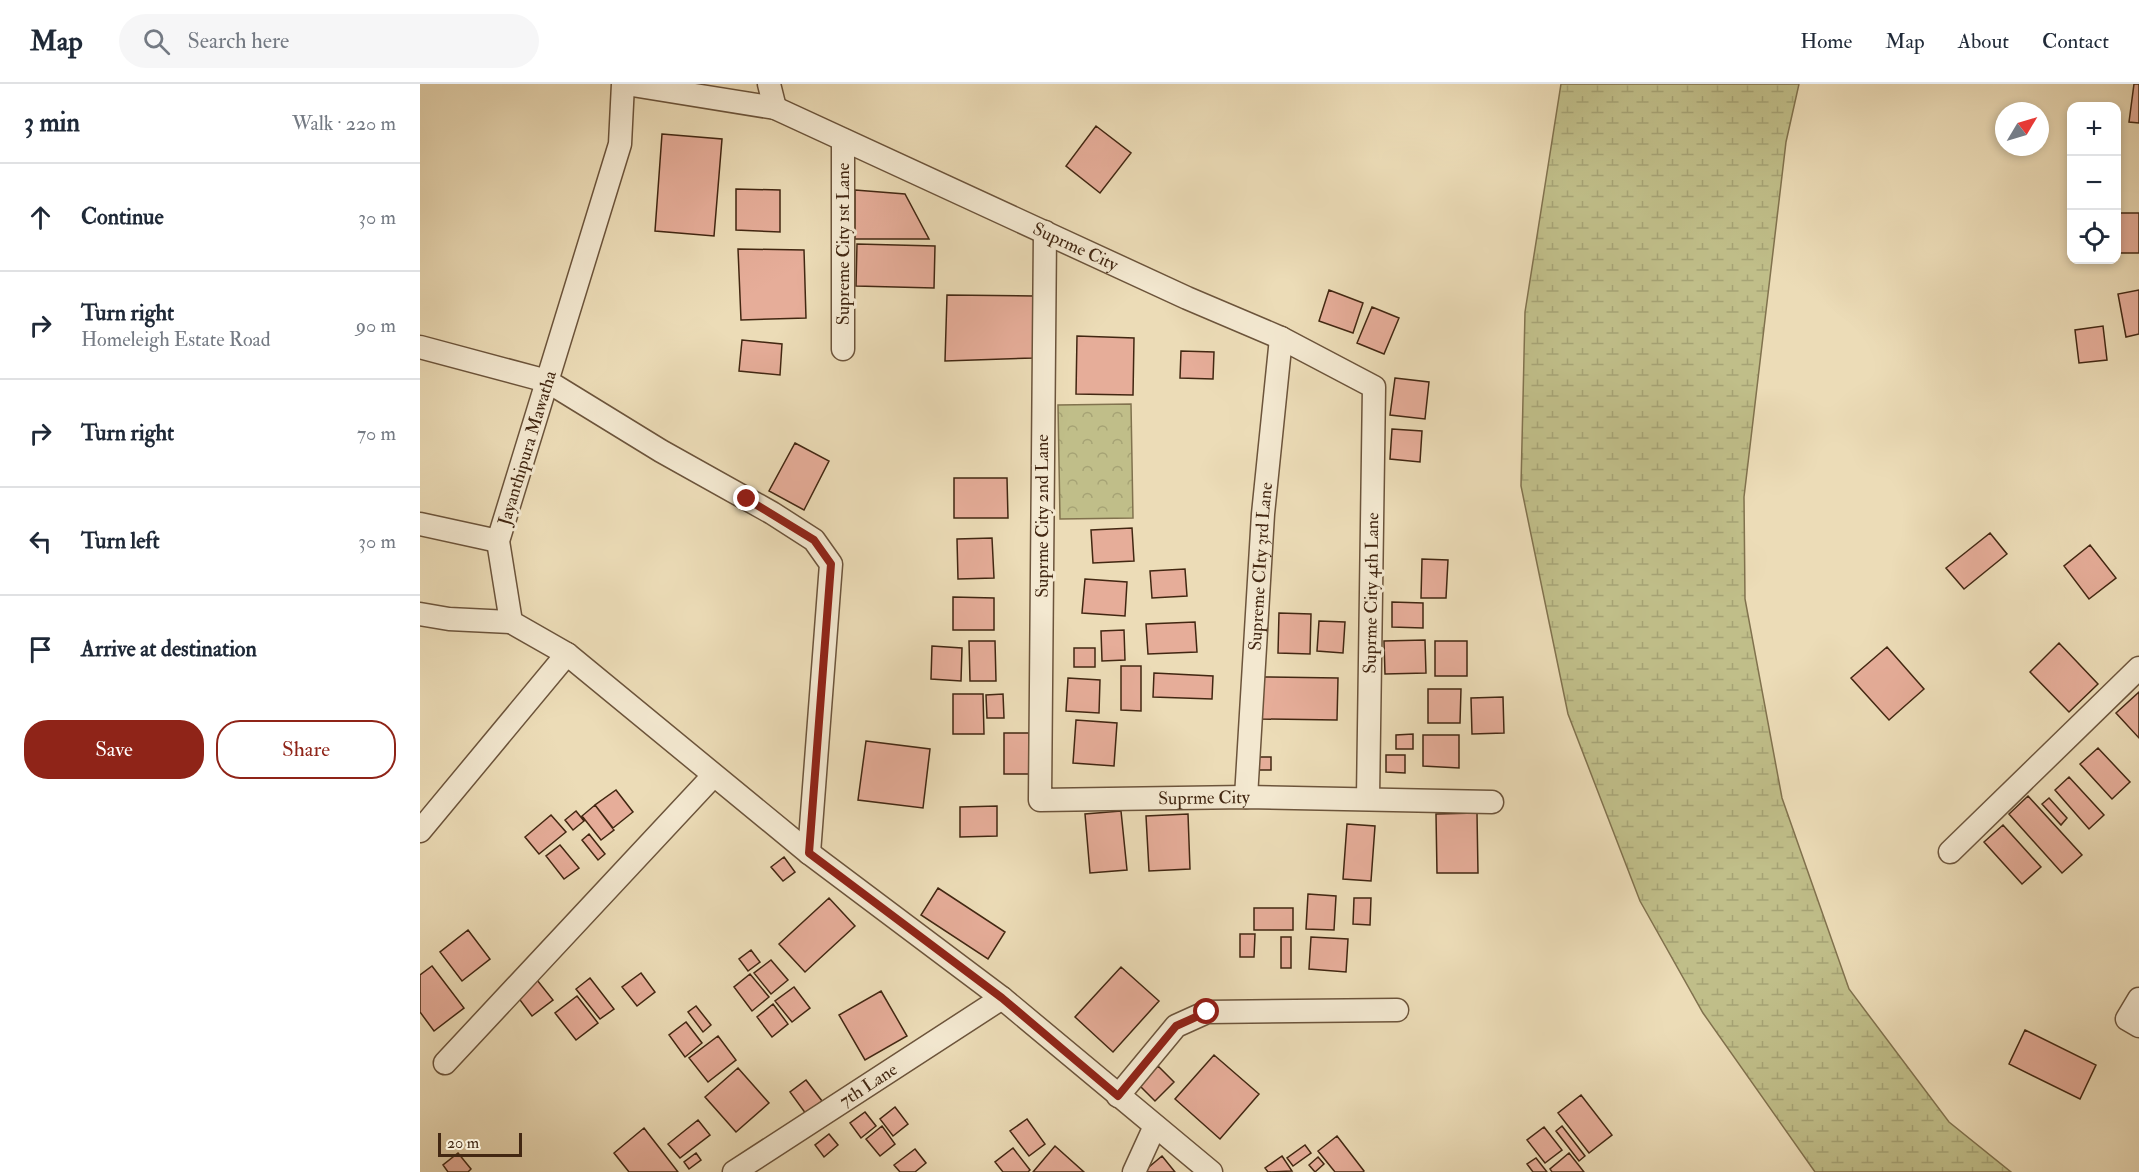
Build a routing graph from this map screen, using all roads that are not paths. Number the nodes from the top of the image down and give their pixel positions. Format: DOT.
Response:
graph roads {
  1 [pos="624,84"];
  2 [pos="769,84"];
  3 [pos="775,108"];
  4 [pos="843,140"];
  5 [pos="1045,232"];
  6 [pos="1281,338"];
  7 [pos="420,347"];
  8 [pos="843,349"];
  9 [pos="547,381"];
  10 [pos="1374,387"];
  11 [pos="420,524"];
  12 [pos="498,541"];
  13 [pos="420,614"];
  14 [pos="511,622"];
  15 [pos="567,654"];
  16 [pos="2139,668"];
  17 [pos="713,776"];
  18 [pos="1246,796"];
  19 [pos="1368,798"];
  20 [pos="1040,800"];
  21 [pos="1492,802"];
  22 [pos="420,831"];
  23 [pos="1950,852"];
  24 [pos="809,853"];
  25 [pos="1002,998"];
  26 [pos="2139,999"];
  27 [pos="1397,1010"];
  28 [pos="2139,1026"];
  29 [pos="445,1063"];
  30 [pos="1118,1096"];
  31 [pos="1155,1126"];
  32 [pos="734,1172"];
  33 [pos="1134,1172"];
  34 [pos="1210,1172"];
  1 -- 3 [label="street, Suprme City"];
  1 -- 9 [label="street, Jayanthipura Mawatha"];
  2 -- 3 [label="street"];
  3 -- 4 [label="street, Suprme City"];
  4 -- 5 [label="street, Suprme City"];
  4 -- 8 [label="street, Supreme City 1st Lane"];
  5 -- 6 [label="street, Suprme City"];
  5 -- 20 [label="street, Suprme City 2nd Lane"];
  6 -- 10 [label="street, Suprme City"];
  6 -- 18 [label="street, Supreme CIty 3rd Lane"];
  7 -- 9 [label="street"];
  9 -- 12 [label="street, Jayanthipura Mawatha"];
  9 -- 24 [label="street"];
  10 -- 19 [label="street, Suprme City 4th Lane"];
  11 -- 12 [label="street"];
  12 -- 14 [label="street, Jayanthipura Mawatha"];
  13 -- 14 [label="street"];
  14 -- 15 [label="street"];
  15 -- 17 [label="street"];
  15 -- 22 [label="street"];
  16 -- 23 [label="street"];
  17 -- 24 [label="street"];
  17 -- 29 [label="street"];
  18 -- 19 [label="street, Suprme City"];
  18 -- 20 [label="street, Suprme City"];
  19 -- 21 [label="street, Suprme City"];
  24 -- 25 [label="street"];
  25 -- 30 [label="street"];
  25 -- 32 [label="street, 7th Lane"];
  26 -- 28 [label="street"];
  27 -- 30 [label="street"];
  30 -- 31 [label="street"];
  31 -- 33 [label="street"];
  31 -- 34 [label="street"];
}
